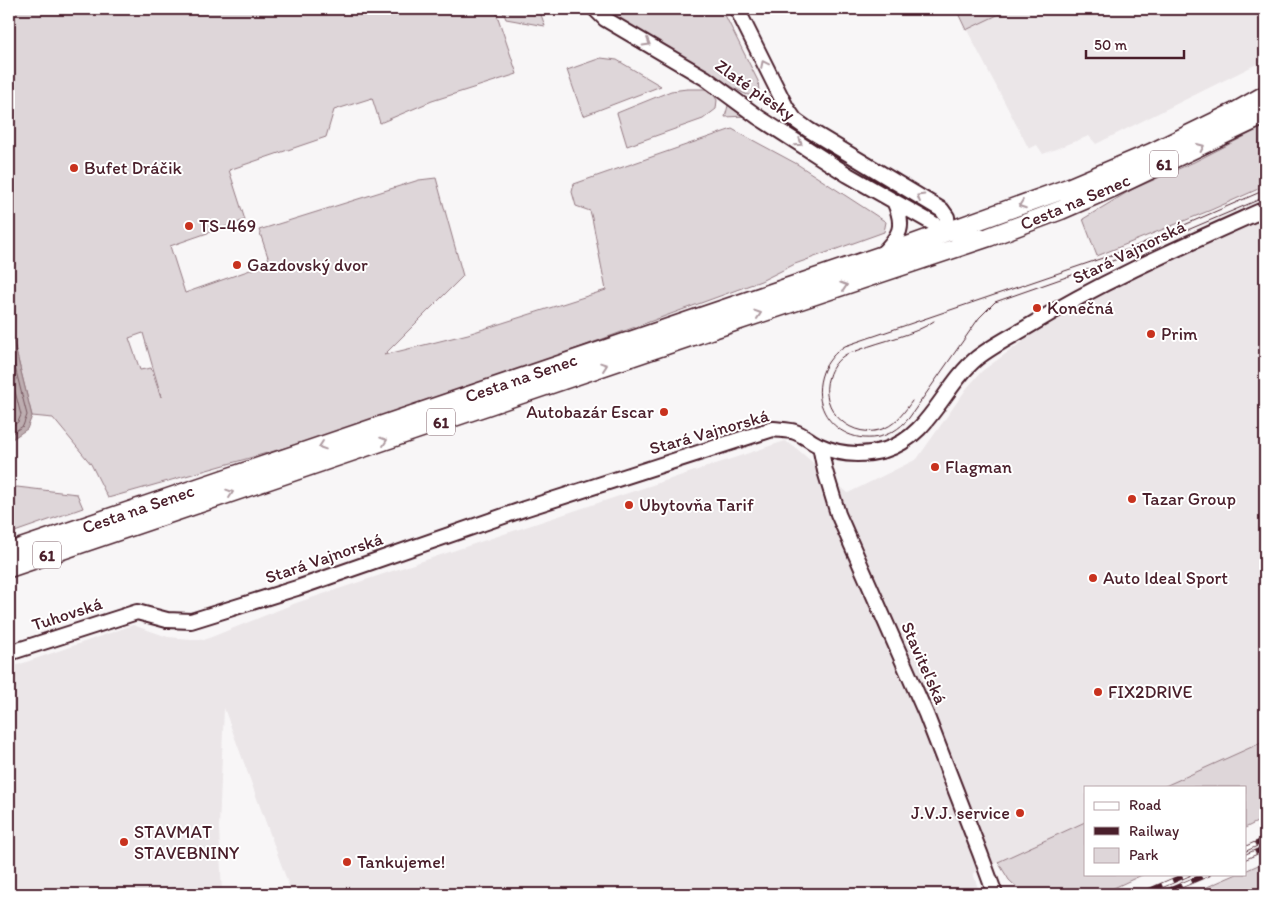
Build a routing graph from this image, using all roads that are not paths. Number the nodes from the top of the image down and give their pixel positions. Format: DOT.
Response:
graph roads {
  1 [pos="596,9"];
  2 [pos="737,9"];
  3 [pos="1265,96"];
  4 [pos="1265,115"];
  5 [pos="894,202"];
  6 [pos="1265,209"];
  7 [pos="948,232"];
  8 [pos="989,237"];
  9 [pos="880,256"];
  10 [pos="907,265"];
  11 [pos="820,446"];
  12 [pos="9,552"];
  13 [pos="9,568"];
  14 [pos="137,612"];
  15 [pos="9,653"];
  16 [pos="994,894"];
  1 -- 5 [label="street, Zlaté piesky, one-way"];
  7 -- 2 [label="street, Zlaté piesky, one-way"];
  3 -- 7 [label="main road, Cesta na Senec / 61, one-way"];
  8 -- 4 [label="main road, Cesta na Senec / 61, one-way"];
  5 -- 7 [label="street, Zlaté piesky"];
  5 -- 9 [label="street"];
  6 -- 11 [label="street, Stará Vajnorská"];
  7 -- 8 [label="street, Zlaté piesky"];
  7 -- 9 [label="main road, Cesta na Senec / 61"];
  7 -- 10 [label="street, Cesta na Senec"];
  8 -- 10 [label="main road, Cesta na Senec / 61"];
  9 -- 12 [label="main road, Cesta na Senec / 61, one-way"];
  13 -- 10 [label="main road, Cesta na Senec / 61, one-way"];
  11 -- 14 [label="street, Stará Vajnorská"];
  11 -- 16 [label="street, Staviteľská"];
  14 -- 15 [label="street, Tuhovská"];
}
